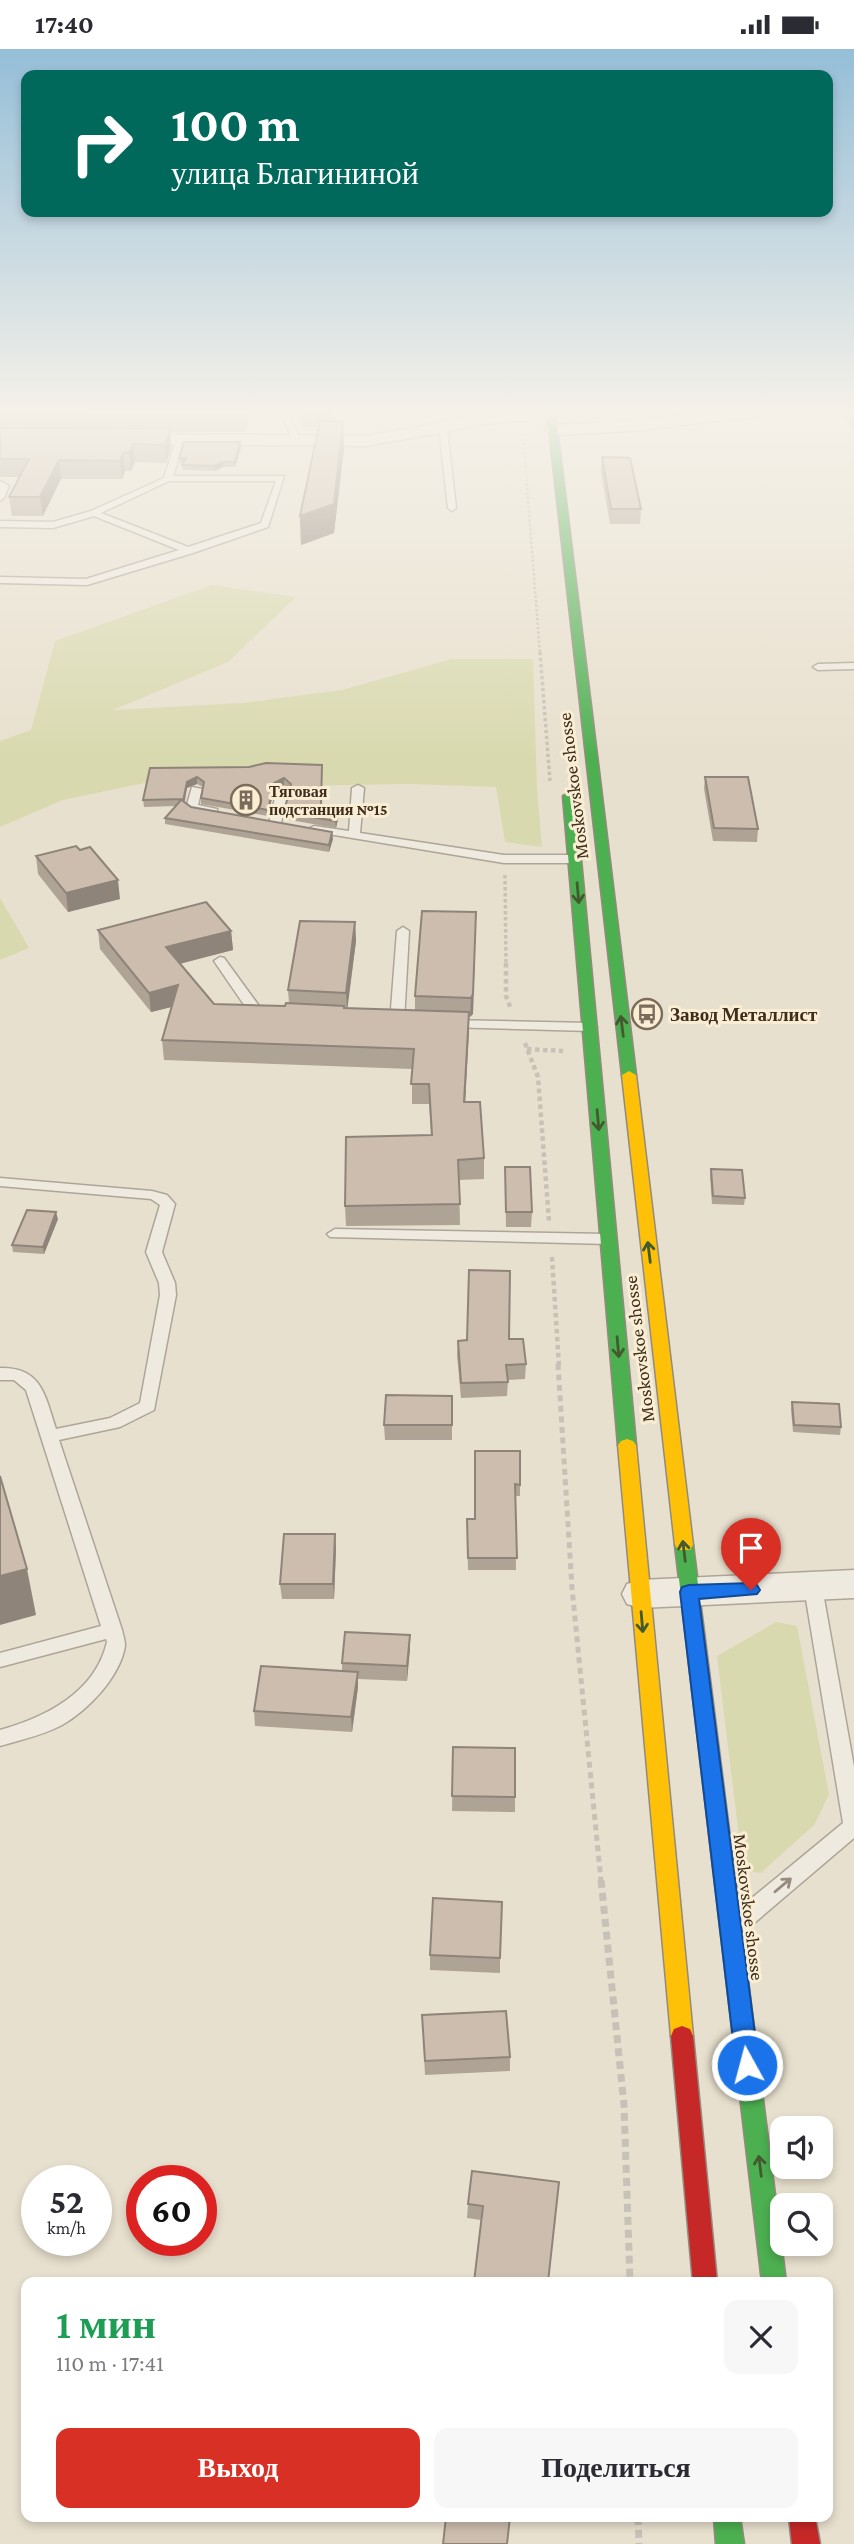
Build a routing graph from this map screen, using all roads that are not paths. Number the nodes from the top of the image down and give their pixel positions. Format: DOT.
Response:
graph roads {
  1 [pos="130,527"];
  2 [pos="258,527"];
  3 [pos="565,527"];
  4 [pos="190,551"];
  5 [pos="0,580"];
  6 [pos="854,666"];
  7 [pos="818,667"];
  8 [pos="567,776"];
  9 [pos="358,788"];
  10 [pos="196,789"];
  11 [pos="283,790"];
  12 [pos="228,814"];
  13 [pos="289,825"];
  14 [pos="302,827"];
  15 [pos="354,837"];
  16 [pos="575,859"];
  17 [pos="402,931"];
  18 [pos="220,961"];
  19 [pos="279,1016"];
  20 [pos="396,1022"];
  21 [pos="433,1023"];
  22 [pos="590,1027"];
  23 [pos="0,1182"];
  24 [pos="335,1234"];
  25 [pos="608,1239"];
  26 [pos="0,1374"];
  27 [pos="50,1436"];
  28 [pos="854,1584"];
  29 [pos="813,1587"];
  30 [pos="689,1592"];
  31 [pos="640,1594"];
  32 [pos="113,1630"];
  33 [pos="0,1660"];
  34 [pos="0,1738"];
  35 [pos="854,1826"];
  36 [pos="731,1929"];
  37 [pos="705,2277"];
  38 [pos="773,2277"];
  39 [pos="728,2522"];
  40 [pos="803,2522"];
  41 [pos="730,2544"];
  42 [pos="806,2544"];
  1 -- 4 [label="lane"];
  2 -- 4 [label="lane"];
  30 -- 3 [label="main road, Moskovskoe shosse, one-way"];
  4 -- 5 [label="lane"];
  6 -- 7 [label="lane"];
  8 -- 16 [label="main road, Moskovskoe shosse"];
  9 -- 15 [label="lane"];
  10 -- 12 [label="lane"];
  11 -- 13 [label="lane"];
  14 -- 15 [label="lane"];
  15 -- 16 [label="lane"];
  16 -- 22 [label="main road, Moskovskoe shosse, one-way"];
  17 -- 20 [label="lane"];
  18 -- 19 [label="lane"];
  21 -- 22 [label="lane"];
  22 -- 25 [label="main road, Moskovskoe shosse, one-way"];
  23 -- 27 [label="lane"];
  24 -- 25 [label="lane"];
  25 -- 31 [label="main road, Moskovskoe shosse, one-way"];
  26 -- 27 [label="lane"];
  27 -- 32 [label="lane"];
  28 -- 29 [label="street"];
  29 -- 30 [label="street"];
  29 -- 35 [label="lane"];
  30 -- 31 [label="street"];
  30 -- 36 [label="main road, Moskovskoe shosse"];
  31 -- 37 [label="main road, Moskovskoe shosse, one-way"];
  32 -- 33 [label="lane"];
  32 -- 34 [label="lane"];
  36 -- 35 [label="lane, one-way"];
  38 -- 36 [label="main road, Moskovskoe shosse, one-way"];
  39 -- 41 [label="main road"];
  40 -- 42 [label="main road"];
}
